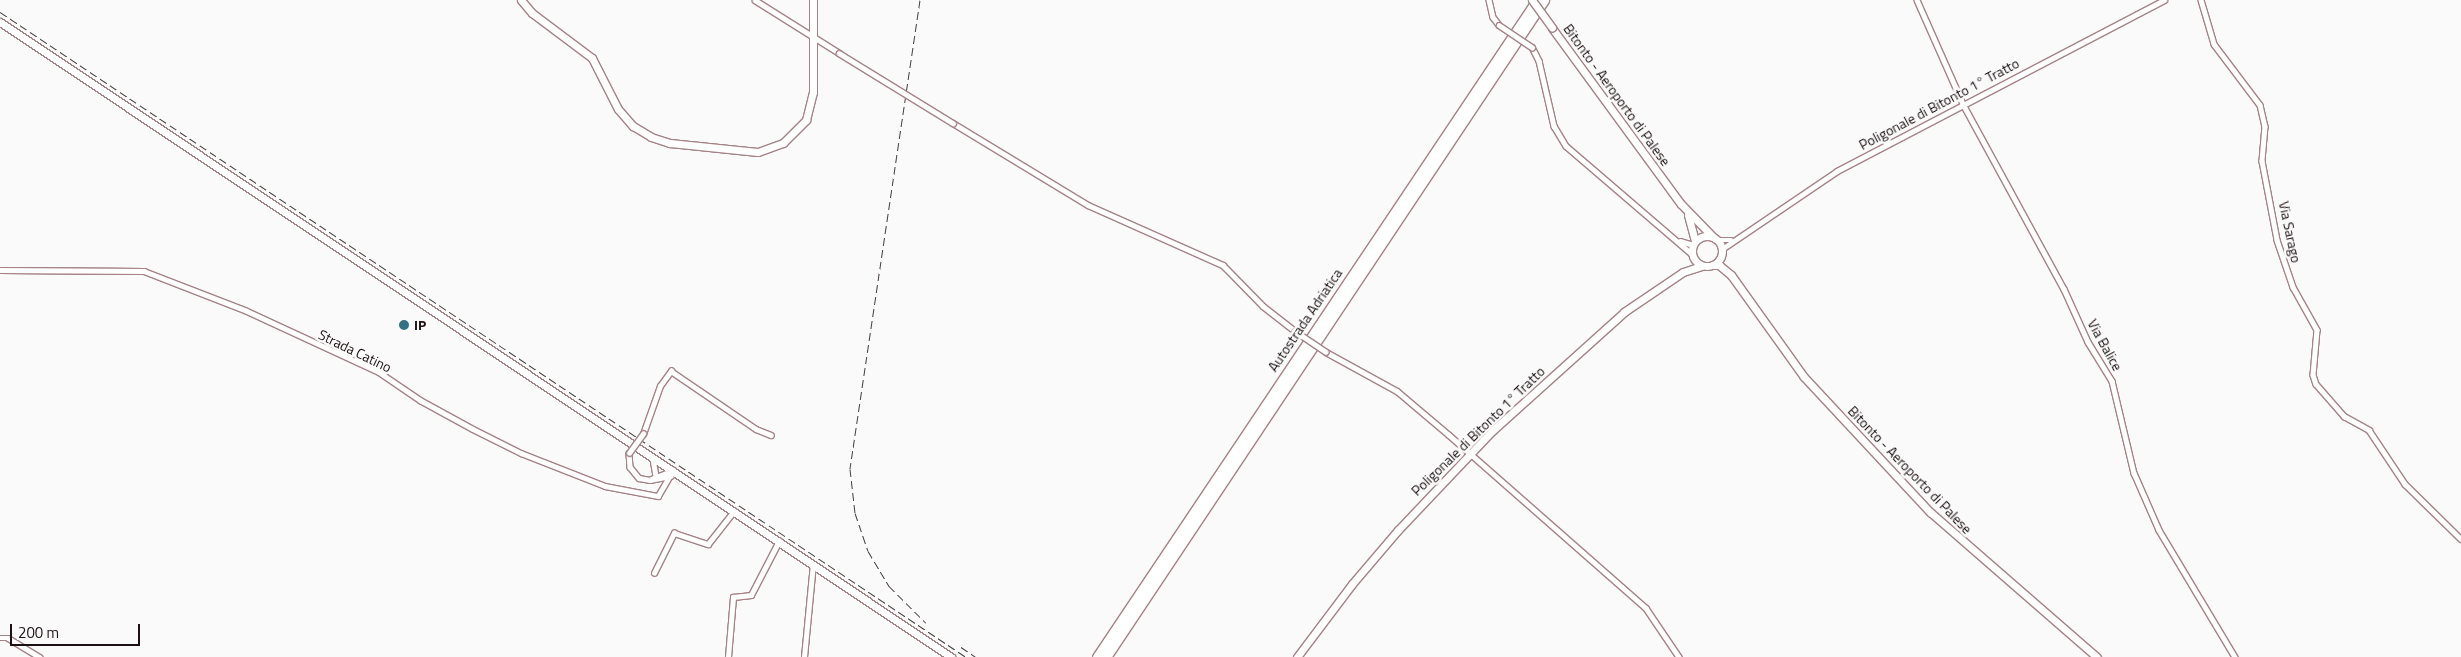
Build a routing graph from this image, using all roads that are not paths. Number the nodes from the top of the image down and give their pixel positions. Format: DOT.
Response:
graph roads {
  1 [pos="521,0"];
  2 [pos="755,0"];
  3 [pos="813,0"];
  4 [pos="1489,0"];
  5 [pos="1532,0"];
  6 [pos="1537,0"];
  7 [pos="1544,0"];
  8 [pos="1917,0"];
  9 [pos="2164,0"];
  10 [pos="2201,0"];
  11 [pos="1,25"];
  12 [pos="813,35"];
  13 [pos="1963,104"];
  14 [pos="1681,204"];
  15 [pos="1715,239"];
  16 [pos="1677,240"];
  17 [pos="1731,240"];
  18 [pos="1694,243"];
  19 [pos="1722,250"];
  20 [pos="1692,256"];
  21 [pos="1713,265"];
  22 [pos="1701,266"];
  23 [pos="0,270"];
  24 [pos="1683,272"];
  25 [pos="1731,275"];
  26 [pos="771,435"];
  27 [pos="1469,454"];
  28 [pos="653,458"];
  29 [pos="672,473"];
  30 [pos="657,477"];
  31 [pos="666,486"];
  32 [pos="734,511"];
  33 [pos="2461,540"];
  34 [pos="779,541"];
  35 [pos="812,564"];
  36 [pos="654,573"];
  37 [pos="0,638"];
  38 [pos="40,657"];
  39 [pos="728,657"];
  40 [pos="804,657"];
  41 [pos="951,657"];
  42 [pos="1097,657"];
  43 [pos="1106,657"];
  44 [pos="1297,657"];
  45 [pos="1679,657"];
  46 [pos="2097,657"];
  47 [pos="2235,657"];
  1 -- 12 [label="main road"];
  2 -- 12 [label="street"];
  3 -- 12 [label="main road"];
  4 -- 16 [label="street, bridge"];
  5 -- 14 [label="main road, Bitonto - Aeroporto di Palese, bridge"];
  6 -- 42 [label="highway, Autostrada Adriatica"];
  7 -- 43 [label="highway, Autostrada Adriatica"];
  8 -- 13 [label="street, Via Balice"];
  9 -- 13 [label="street, Poligonale di Bitonto 1° Tratto"];
  10 -- 33 [label="street, Via Sarago"];
  11 -- 28 [label="main road"];
  12 -- 27 [label="street, bridge"];
  13 -- 17 [label="street, Poligonale di Bitonto 1° Tratto"];
  13 -- 47 [label="street, Via Balice"];
  14 -- 15 [label="main road"];
  14 -- 18 [label="main road"];
  15 -- 17 [label="street"];
  15 -- 18 [label="main road"];
  15 -- 19 [label="main road"];
  16 -- 18 [label="street"];
  16 -- 20 [label="street"];
  17 -- 19 [label="street, Poligonale di Bitonto 1° Tratto"];
  18 -- 20 [label="main road"];
  19 -- 21 [label="main road"];
  19 -- 25 [label="main road"];
  20 -- 22 [label="main road"];
  20 -- 24 [label="main road"];
  21 -- 22 [label="main road"];
  21 -- 25 [label="main road"];
  22 -- 24 [label="main road"];
  23 -- 31 [label="street, Strada Catino"];
  24 -- 27 [label="main road, Poligonale di Bitonto 1° Tratto"];
  25 -- 46 [label="main road, Bitonto - Aeroporto di Palese"];
  26 -- 30 [label="street, bridge"];
  27 -- 44 [label="main road, Poligonale di Bitonto 1° Tratto"];
  27 -- 45 [label="street"];
  28 -- 29 [label="main road"];
  28 -- 30 [label="street"];
  29 -- 30 [label="street"];
  29 -- 31 [label="street"];
  29 -- 32 [label="main road"];
  30 -- 31 [label="street"];
  32 -- 34 [label="main road"];
  32 -- 36 [label="street"];
  34 -- 35 [label="main road"];
  34 -- 39 [label="street"];
  35 -- 40 [label="street"];
  35 -- 41 [label="main road"];
  37 -- 38 [label="street"];
}
